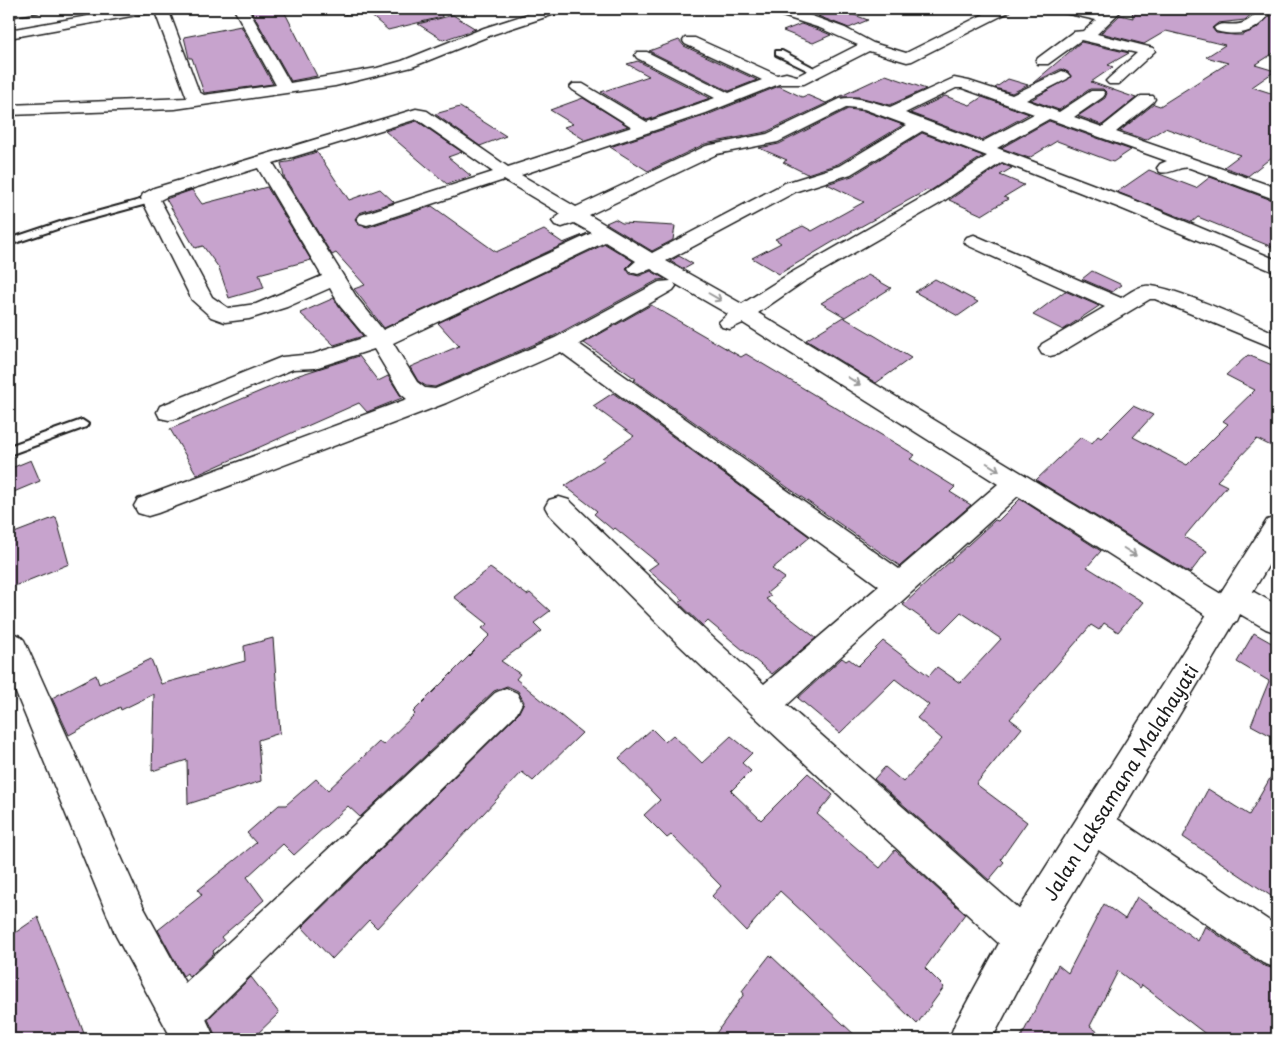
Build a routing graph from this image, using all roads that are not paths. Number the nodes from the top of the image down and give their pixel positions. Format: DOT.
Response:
graph roads {
  1 [pos="33,9"];
  2 [pos="60,9"];
  3 [pos="148,9"];
  4 [pos="161,9"];
  5 [pos="241,9"];
  6 [pos="556,9"];
  7 [pos="775,9"];
  8 [pos="1004,9"];
  9 [pos="1065,9"];
  10 [pos="1266,9"];
  11 [pos="133,10"];
  12 [pos="9,13"];
  13 [pos="1111,13"];
  14 [pos="1277,13"];
  15 [pos="68,23"];
  16 [pos="1221,28"];
  17 [pos="9,34"];
  18 [pos="1087,36"];
  19 [pos="690,41"];
  20 [pos="868,46"];
  21 [pos="778,53"];
  22 [pos="642,55"];
  23 [pos="1042,61"];
  24 [pos="818,72"];
  25 [pos="1062,76"];
  26 [pos="775,80"];
  27 [pos="1114,81"];
  28 [pos="578,87"];
  29 [pos="285,88"];
  30 [pos="1097,94"];
  31 [pos="728,99"];
  32 [pos="1147,99"];
  33 [pos="200,100"];
  34 [pos="1013,101"];
  35 [pos="9,110"];
  36 [pos="891,113"];
  37 [pos="1053,116"];
  38 [pos="919,125"];
  39 [pos="646,128"];
  40 [pos="1103,134"];
  41 [pos="991,152"];
  42 [pos="263,161"];
  43 [pos="1183,161"];
  44 [pos="1158,170"];
  45 [pos="500,176"];
  46 [pos="1277,194"];
  47 [pos="151,200"];
  48 [pos="367,219"];
  49 [pos="569,219"];
  50 [pos="600,237"];
  51 [pos="974,241"];
  52 [pos="9,242"];
  53 [pos="644,264"];
  54 [pos="1277,267"];
  55 [pos="334,278"];
  56 [pos="666,286"];
  57 [pos="1121,306"];
  58 [pos="736,318"];
  59 [pos="380,340"];
  60 [pos="1277,342"];
  61 [pos="563,343"];
  62 [pos="1050,349"];
  63 [pos="433,398"];
  64 [pos="169,412"];
  65 [pos="82,424"];
  66 [pos="9,451"];
  67 [pos="1010,488"];
  68 [pos="148,506"];
  69 [pos="560,507"];
  70 [pos="1277,528"];
  71 [pos="900,585"];
  72 [pos="1226,612"];
  73 [pos="1277,620"];
  74 [pos="9,645"];
  75 [pos="506,703"];
  76 [pos="764,704"];
  77 [pos="1094,825"];
  78 [pos="1023,939"];
  79 [pos="1277,949"];
  80 [pos="187,1028"];
  81 [pos="970,1039"];
  1 -- 12 [label="main road"];
  2 -- 15 [label="main road"];
  3 -- 11 [label="main road"];
  4 -- 33 [label="main road"];
  5 -- 29 [label="main road"];
  6 -- 29 [label="main road"];
  7 -- 20 [label="main road"];
  8 -- 20 [label="main road"];
  9 -- 13 [label="main road"];
  10 -- 14 [label="main road"];
  10 -- 16 [label="main road"];
  11 -- 15 [label="main road"];
  13 -- 18 [label="main road"];
  15 -- 17 [label="main road"];
  18 -- 23 [label="main road"];
  18 -- 27 [label="main road"];
  19 -- 26 [label="main road"];
  20 -- 24 [label="main road"];
  21 -- 24 [label="lane"];
  22 -- 31 [label="main road"];
  24 -- 26 [label="main road"];
  25 -- 34 [label="main road"];
  26 -- 31 [label="main road"];
  28 -- 39 [label="main road"];
  29 -- 33 [label="main road"];
  30 -- 37 [label="main road"];
  31 -- 39 [label="main road"];
  32 -- 40 [label="main road"];
  33 -- 35 [label="main road"];
  34 -- 36 [label="main road"];
  34 -- 37 [label="main road"];
  36 -- 38 [label="main road"];
  36 -- 49 [label="main road"];
  37 -- 40 [label="main road"];
  37 -- 41 [label="main road"];
  38 -- 41 [label="main road"];
  38 -- 53 [label="main road"];
  39 -- 45 [label="main road"];
  40 -- 43 [label="main road"];
  41 -- 54 [label="main road"];
  41 -- 58 [label="main road"];
  42 -- 45 [label="main road"];
  42 -- 47 [label="main road"];
  42 -- 55 [label="main road"];
  43 -- 44 [label="main road"];
  43 -- 46 [label="main road"];
  45 -- 48 [label="main road"];
  45 -- 49 [label="main road"];
  47 -- 52 [label="lane"];
  47 -- 55 [label="main road"];
  49 -- 50 [label="main road"];
  50 -- 53 [label="main road"];
  50 -- 59 [label="main road"];
  51 -- 57 [label="main road"];
  53 -- 56 [label="main road"];
  53 -- 58 [label="main road, one-way"];
  55 -- 59 [label="main road"];
  56 -- 58 [label="main road"];
  56 -- 61 [label="main road"];
  57 -- 60 [label="main road"];
  57 -- 62 [label="main road"];
  58 -- 67 [label="main road"];
  59 -- 63 [label="main road"];
  59 -- 64 [label="main road"];
  61 -- 63 [label="main road"];
  61 -- 71 [label="main road"];
  63 -- 68 [label="main road"];
  65 -- 66 [label="lane"];
  67 -- 71 [label="main road"];
  67 -- 72 [label="main road"];
  69 -- 76 [label="main road"];
  70 -- 72 [label="main road, Jalan Laksamana Malahayati"];
  71 -- 76 [label="main road"];
  72 -- 73 [label="main road"];
  72 -- 77 [label="main road, Jalan Laksamana Malahayati"];
  74 -- 80 [label="main road"];
  75 -- 80 [label="main road"];
  76 -- 78 [label="main road"];
  77 -- 78 [label="main road, Jalan Laksamana Malahayati"];
  77 -- 79 [label="main road"];
  78 -- 81 [label="main road, Jalan Laksamana Malahayati"];
}
